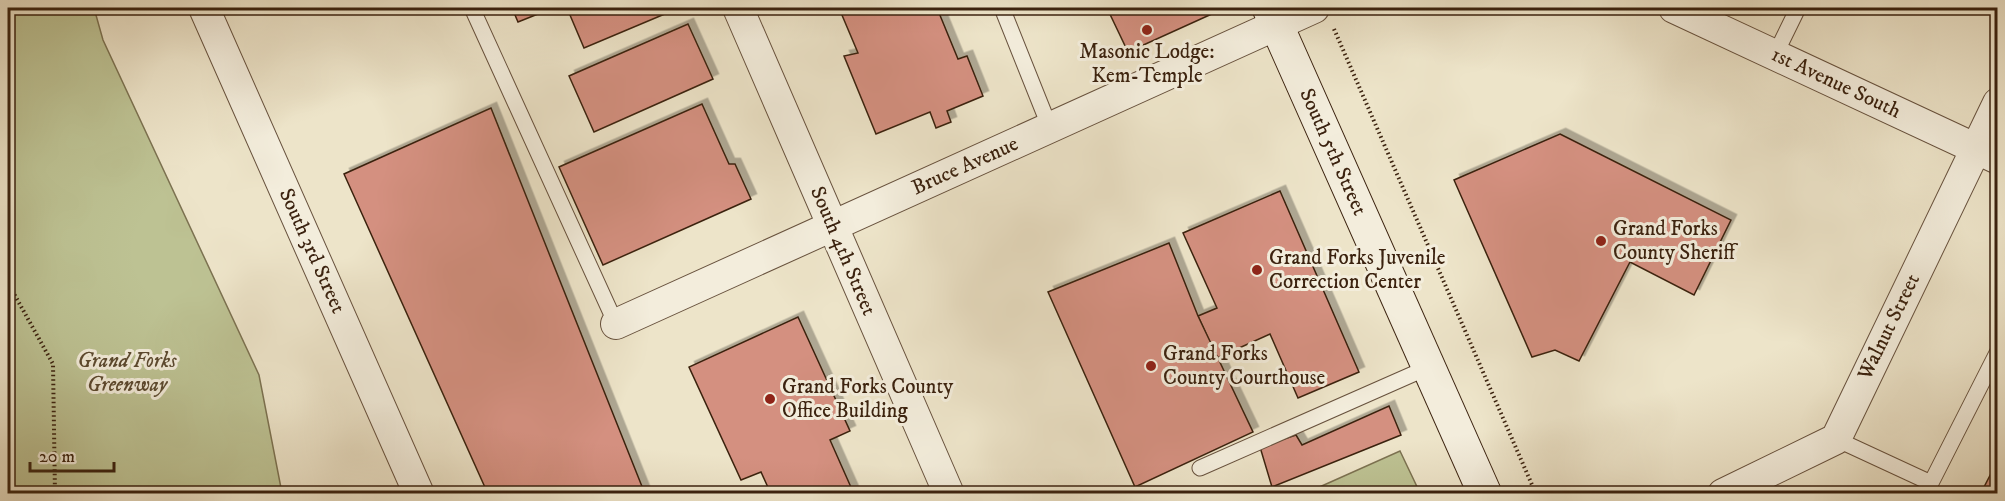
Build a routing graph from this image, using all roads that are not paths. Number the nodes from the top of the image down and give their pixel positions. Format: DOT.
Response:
graph roads {
  1 [pos="204,8"];
  2 [pos="472,8"];
  3 [pos="738,8"];
  4 [pos="1002,8"];
  5 [pos="1674,8"];
  6 [pos="1798,8"];
  7 [pos="1273,16"];
  8 [pos="1324,17"];
  9 [pos="1775,55"];
  10 [pos="1998,103"];
  11 [pos="1050,128"];
  12 [pos="1987,154"];
  13 [pos="832,227"];
  14 [pos="616,324"];
  15 [pos="1998,351"];
  16 [pos="1429,367"];
  17 [pos="1836,439"];
  18 [pos="1200,468"];
  19 [pos="419,494"];
  20 [pos="949,494"];
  21 [pos="1485,494"];
  22 [pos="1723,494"];
  1 -- 19 [label="street, South 3rd Street"];
  2 -- 14 [label="lane"];
  3 -- 13 [label="street, South 4th Street"];
  4 -- 11 [label="lane"];
  5 -- 9 [label="street, 1st Avenue South"];
  6 -- 9 [label="lane"];
  7 -- 8 [label="street, Bruce Avenue"];
  7 -- 11 [label="street, Bruce Avenue"];
  7 -- 16 [label="street, South 5th Street"];
  9 -- 12 [label="street, 1st Avenue South"];
  10 -- 12 [label="street, Walnut Street"];
  11 -- 13 [label="street, Bruce Avenue"];
  12 -- 17 [label="street, Walnut Street"];
  13 -- 14 [label="street, Bruce Avenue"];
  13 -- 20 [label="street, South 4th Street"];
  15 -- 17 [label="lane"];
  16 -- 18 [label="lane"];
  16 -- 21 [label="street, South 5th Street"];
  17 -- 22 [label="street"];
}
